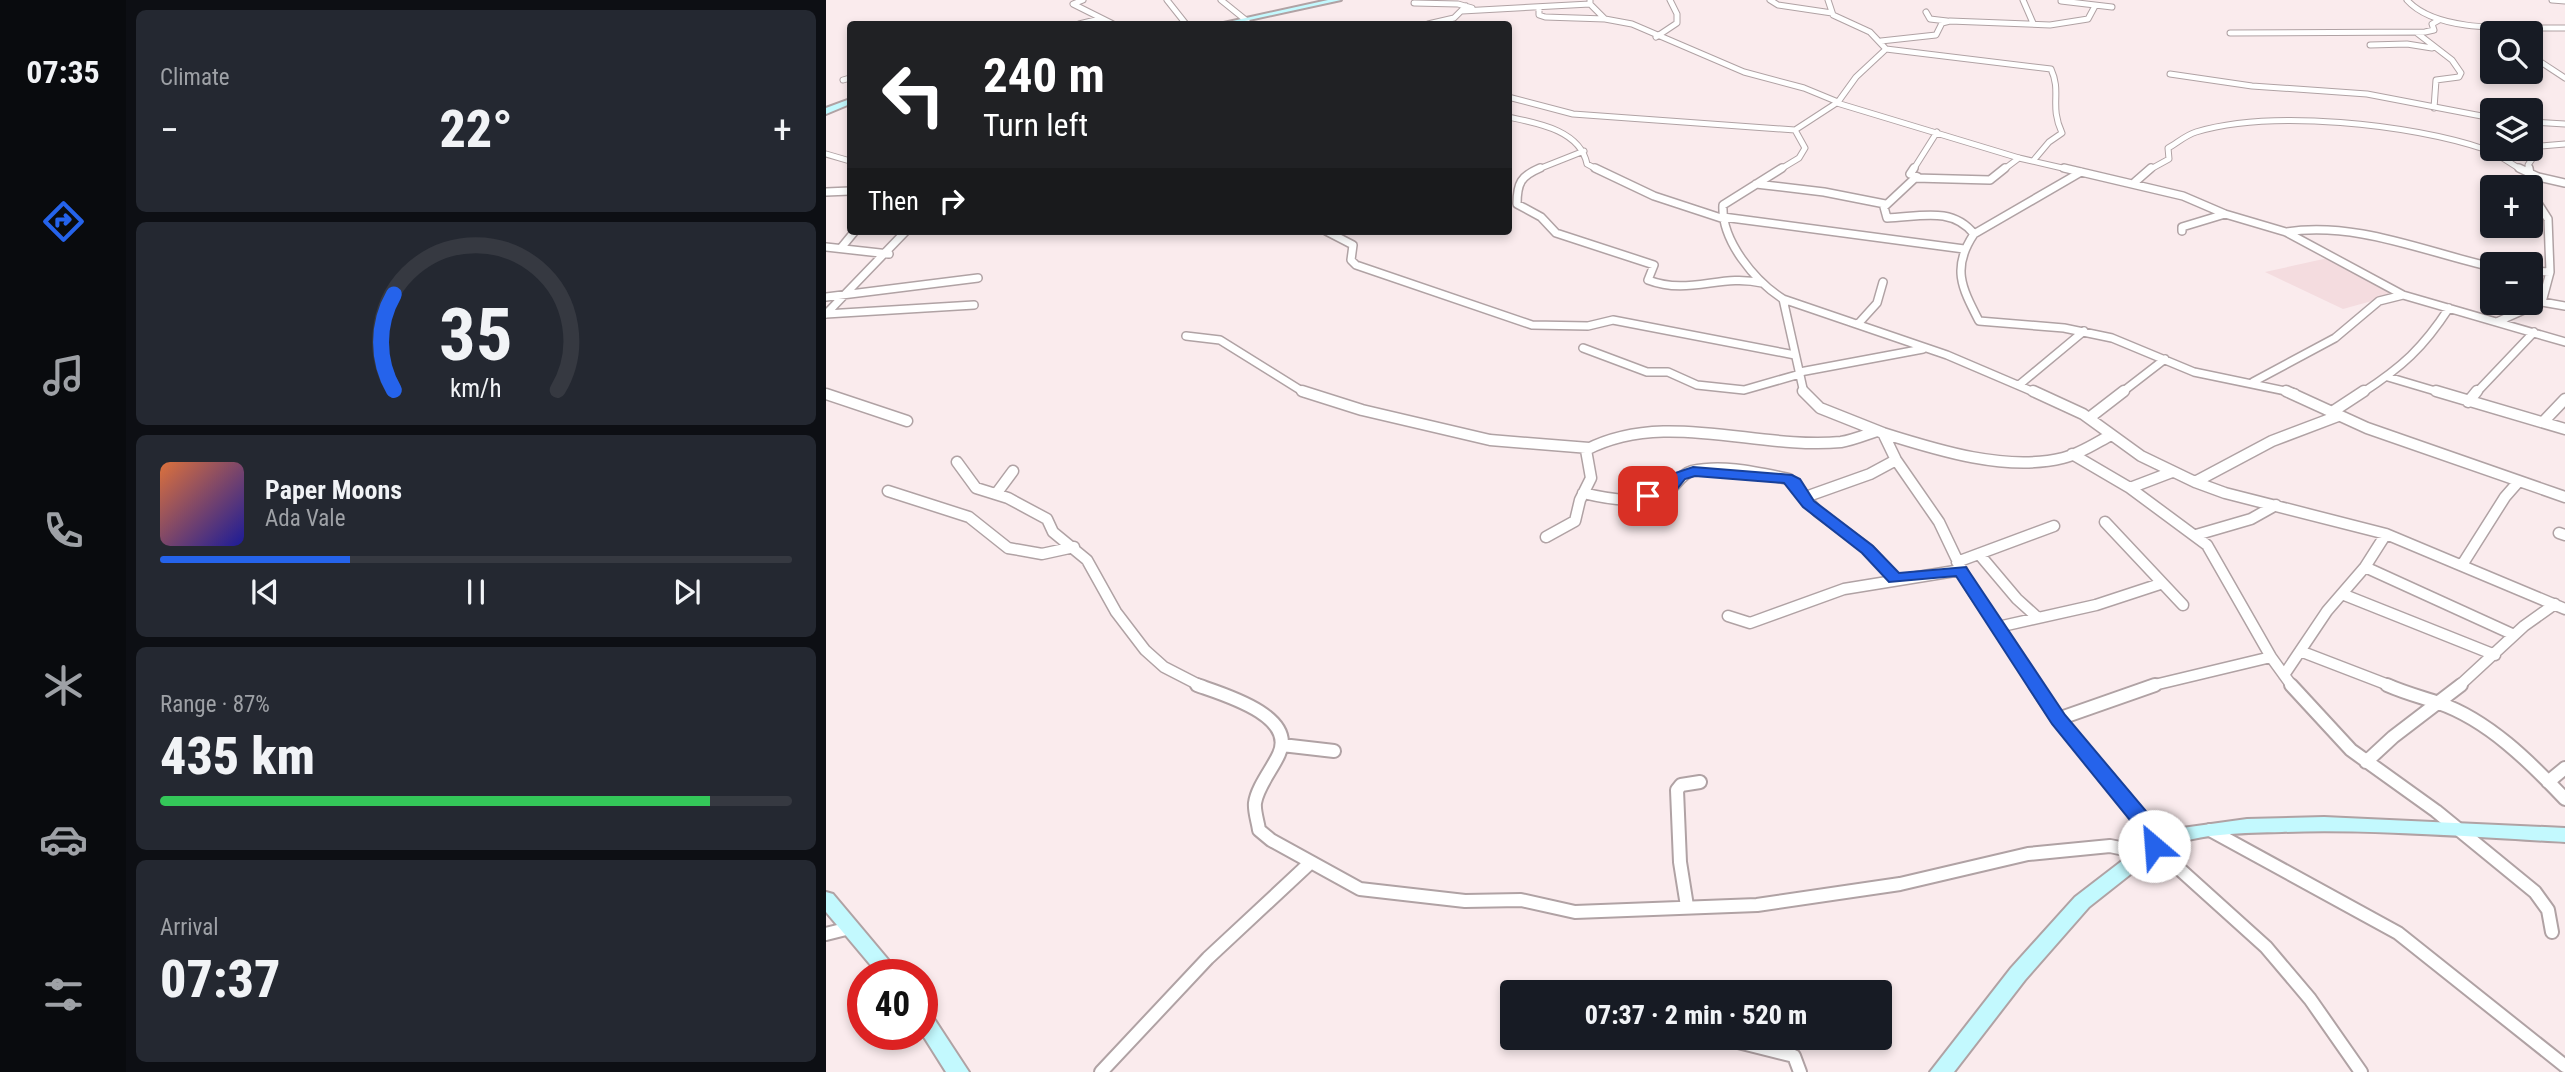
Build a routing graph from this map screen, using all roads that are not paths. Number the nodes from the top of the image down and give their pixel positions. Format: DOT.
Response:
graph roads {
  1 [pos="1083,0"];
  2 [pos="1167,0"];
  3 [pos="1221,0"];
  4 [pos="1338,0"];
  5 [pos="1471,0"];
  6 [pos="1670,0"];
  7 [pos="1770,0"];
  8 [pos="1828,0"];
  9 [pos="2023,0"];
  10 [pos="2407,0"];
  11 [pos="2552,0"];
  12 [pos="2061,1"];
  13 [pos="2565,1"];
  14 [pos="1414,2"];
  15 [pos="1590,2"];
  16 [pos="2095,6"];
  17 [pos="2112,7"];
  18 [pos="1464,8"];
  19 [pos="1539,9"];
  20 [pos="1926,12"];
  21 [pos="1409,13"];
  22 [pos="1832,13"];
  23 [pos="1096,18"];
  24 [pos="1605,19"];
  25 [pos="2439,19"];
  26 [pos="1088,21"];
  27 [pos="1104,21"];
  28 [pos="1184,21"];
  29 [pos="1247,21"];
  30 [pos="1442,21"];
  31 [pos="1947,21"];
  32 [pos="2033,23"];
  33 [pos="2480,24"];
  34 [pos="2543,27"];
  35 [pos="2565,28"];
  36 [pos="2230,33"];
  37 [pos="2417,33"];
  38 [pos="1656,37"];
  39 [pos="1884,45"];
  40 [pos="2370,45"];
  41 [pos="2436,50"];
  42 [pos="2543,64"];
  43 [pos="2170,74"];
  44 [pos="2565,78"];
  45 [pos="1512,98"];
  46 [pos="847,102"];
  47 [pos="1838,103"];
  48 [pos="2434,108"];
  49 [pos="826,111"];
  50 [pos="2480,116"];
  51 [pos="1512,118"];
  52 [pos="2543,123"];
  53 [pos="2565,124"];
  54 [pos="1795,130"];
  55 [pos="1937,132"];
  56 [pos="2565,145"];
  57 [pos="1584,151"];
  58 [pos="826,155"];
  59 [pos="2019,158"];
  60 [pos="847,160"];
  61 [pos="2033,161"];
  62 [pos="2081,172"];
  63 [pos="2529,174"];
  64 [pos="1918,177"];
  65 [pos="2135,182"];
  66 [pos="2565,183"];
  67 [pos="1756,184"];
  68 [pos="847,191"];
  69 [pos="826,192"];
  70 [pos="1885,204"];
  71 [pos="2225,214"];
  72 [pos="1724,218"];
  73 [pos="2182,231"];
  74 [pos="2286,232"];
  75 [pos="1974,234"];
  76 [pos="852,235"];
  77 [pos="903,235"];
  78 [pos="1333,235"];
  79 [pos="828,248"];
  80 [pos="841,248"];
  81 [pos="1964,248"];
  82 [pos="889,254"];
  83 [pos="2480,264"];
  84 [pos="2543,272"];
  85 [pos="2550,272"];
  86 [pos="978,278"];
  87 [pos="1883,282"];
  88 [pos="1762,283"];
  89 [pos="842,295"];
  90 [pos="2403,295"];
  91 [pos="826,296"];
  92 [pos="2543,298"];
  93 [pos="1783,299"];
  94 [pos="2543,302"];
  95 [pos="974,305"];
  96 [pos="2565,306"];
  97 [pos="2449,308"];
  98 [pos="826,314"];
  99 [pos="2513,315"];
  100 [pos="2499,321"];
  101 [pos="1858,324"];
  102 [pos="2084,331"];
  103 [pos="2534,332"];
  104 [pos="1186,336"];
  105 [pos="2565,342"];
  106 [pos="1583,348"];
  107 [pos="1927,349"];
  108 [pos="1795,355"];
  109 [pos="2165,359"];
  110 [pos="1800,373"];
  111 [pos="2388,377"];
  112 [pos="2253,382"];
  113 [pos="2020,385"];
  114 [pos="826,394"];
  115 [pos="2565,399"];
  116 [pos="2468,402"];
  117 [pos="2335,414"];
  118 [pos="2089,418"];
  119 [pos="906,421"];
  120 [pos="2543,422"];
  121 [pos="2565,429"];
  122 [pos="1880,432"];
  123 [pos="2111,435"];
  124 [pos="1588,448"];
  125 [pos="2072,454"];
  126 [pos="1896,460"];
  127 [pos="957,462"];
  128 [pos="1013,471"];
  129 [pos="2172,472"];
  130 [pos="2519,481"];
  131 [pos="2195,482"];
  132 [pos="2130,488"];
  133 [pos="888,491"];
  134 [pos="1583,493"];
  135 [pos="996,494"];
  136 [pos="2565,497"];
  137 [pos="1807,500"];
  138 [pos="2276,505"];
  139 [pos="2105,522"];
  140 [pos="2054,526"];
  141 [pos="2386,534"];
  142 [pos="2196,535"];
  143 [pos="1546,537"];
  144 [pos="1074,547"];
  145 [pos="1979,554"];
  146 [pos="2462,565"];
  147 [pos="1959,566"];
  148 [pos="2365,567"];
  149 [pos="1895,578"];
  150 [pos="2160,584"];
  151 [pos="2342,594"];
  152 [pos="2183,605"];
  153 [pos="2562,606"];
  154 [pos="1728,616"];
  155 [pos="2038,618"];
  156 [pos="1998,627"];
  157 [pos="2512,634"];
  158 [pos="2300,651"];
  159 [pos="2495,655"];
  160 [pos="2271,657"];
  161 [pos="2284,675"];
  162 [pos="2439,703"];
  163 [pos="2059,719"];
  164 [pos="1282,745"];
  165 [pos="1334,751"];
  166 [pos="2366,762"];
  167 [pos="2565,768"];
  168 [pos="1700,782"];
  169 [pos="2548,782"];
  170 [pos="2565,799"];
  171 [pos="2210,830"];
  172 [pos="2459,832"];
  173 [pos="2565,835"];
  174 [pos="2153,847"];
  175 [pos="1311,862"];
  176 [pos="826,899"];
  177 [pos="1687,906"];
  178 [pos="849,928"];
  179 [pos="2552,932"];
  180 [pos="826,934"];
  181 [pos="877,959"];
  182 [pos="938,1041"];
  183 [pos="1770,1050"];
  184 [pos="2565,1066"];
  185 [pos="958,1072"];
  186 [pos="1101,1072"];
  187 [pos="1800,1072"];
  188 [pos="1941,1072"];
  189 [pos="2361,1072"];
  1 -- 23 [label="street"];
  2 -- 28 [label="street"];
  3 -- 29 [label="street"];
  4 -- 29 [label="street"];
  5 -- 18 [label="street"];
  6 -- 38 [label="street"];
  7 -- 22 [label="street"];
  8 -- 22 [label="street"];
  9 -- 32 [label="street"];
  10 -- 25 [label="street"];
  11 -- 13 [label="street"];
  12 -- 16 [label="street"];
  14 -- 18 [label="street"];
  14 -- 21 [label="street"];
  15 -- 19 [label="street"];
  15 -- 24 [label="street"];
  16 -- 17 [label="street"];
  16 -- 32 [label="street"];
  18 -- 19 [label="street"];
  18 -- 30 [label="street"];
  19 -- 24 [label="street"];
  20 -- 31 [label="street"];
  22 -- 39 [label="street"];
  23 -- 26 [label="street"];
  23 -- 27 [label="street"];
  24 -- 38 [label="street"];
  25 -- 33 [label="street"];
  25 -- 37 [label="street"];
  31 -- 32 [label="street"];
  31 -- 39 [label="street"];
  34 -- 35 [label="street"];
  36 -- 37 [label="street"];
  37 -- 41 [label="street"];
  38 -- 47 [label="street"];
  39 -- 47 [label="street"];
  39 -- 61 [label="street"];
  40 -- 41 [label="street"];
  41 -- 48 [label="street"];
  42 -- 44 [label="street"];
  43 -- 48 [label="street"];
  45 -- 54 [label="street"];
  46 -- 49 [label="street"];
  47 -- 54 [label="street"];
  47 -- 55 [label="street"];
  48 -- 50 [label="street"];
  51 -- 57 [label="street"];
  52 -- 53 [label="street"];
  54 -- 67 [label="street"];
  55 -- 59 [label="street"];
  55 -- 64 [label="street"];
  56 -- 63 [label="street"];
  57 -- 72 [label="street"];
  57 -- 88 [label="street"];
  58 -- 60 [label="street"];
  59 -- 61 [label="street"];
  59 -- 64 [label="street"];
  61 -- 62 [label="street"];
  62 -- 65 [label="street"];
  62 -- 75 [label="street"];
  63 -- 65 [label="street"];
  63 -- 66 [label="street"];
  63 -- 85 [label="street"];
  64 -- 70 [label="street"];
  65 -- 71 [label="street"];
  67 -- 70 [label="street"];
  67 -- 72 [label="street"];
  68 -- 69 [label="street"];
  70 -- 75 [label="street"];
  71 -- 73 [label="street"];
  71 -- 74 [label="street"];
  72 -- 81 [label="street"];
  72 -- 88 [label="street"];
  74 -- 83 [label="street"];
  74 -- 90 [label="street"];
  75 -- 81 [label="street"];
  76 -- 80 [label="street"];
  77 -- 82 [label="street"];
  78 -- 108 [label="street"];
  79 -- 80 [label="street"];
  80 -- 82 [label="street"];
  81 -- 102 [label="street"];
  82 -- 89 [label="street"];
  84 -- 85 [label="street"];
  85 -- 92 [label="street"];
  86 -- 89 [label="street"];
  87 -- 101 [label="street"];
  88 -- 93 [label="street"];
  89 -- 91 [label="street"];
  89 -- 98 [label="street"];
  90 -- 97 [label="street"];
  90 -- 112 [label="street"];
  93 -- 101 [label="street"];
  93 -- 108 [label="street"];
  94 -- 96 [label="street"];
  95 -- 98 [label="street"];
  97 -- 100 [label="street"];
  97 -- 111 [label="street"];
  99 -- 100 [label="street"];
  100 -- 103 [label="street"];
  101 -- 107 [label="street"];
  102 -- 109 [label="street"];
  102 -- 113 [label="street"];
  103 -- 105 [label="street"];
  103 -- 116 [label="street"];
  104 -- 124 [label="street"];
  106 -- 110 [label="street"];
  107 -- 110 [label="street"];
  107 -- 113 [label="street"];
  108 -- 110 [label="street"];
  109 -- 112 [label="street"];
  109 -- 118 [label="street"];
  110 -- 122 [label="street"];
  111 -- 116 [label="street"];
  111 -- 117 [label="street"];
  112 -- 117 [label="street"];
  113 -- 118 [label="street"];
  114 -- 119 [label="street"];
  115 -- 120 [label="street"];
  116 -- 120 [label="street"];
  117 -- 130 [label="street"];
  117 -- 131 [label="street"];
  118 -- 123 [label="street"];
  120 -- 121 [label="street"];
  122 -- 124 [label="street"];
  122 -- 125 [label="street"];
  122 -- 126 [label="street"];
  123 -- 125 [label="street"];
  123 -- 129 [label="street"];
  124 -- 134 [label="street"];
  125 -- 132 [label="street"];
  126 -- 137 [label="street"];
  126 -- 147 [label="street"];
  127 -- 135 [label="street"];
  128 -- 135 [label="street"];
  129 -- 131 [label="street"];
  129 -- 132 [label="street"];
  130 -- 136 [label="street"];
  130 -- 146 [label="street"];
  131 -- 138 [label="street"];
  132 -- 142 [label="street"];
  133 -- 144 [label="street"];
  134 -- 137 [label="street"];
  134 -- 143 [label="street"];
  135 -- 144 [label="street"];
  137 -- 149 [label="street"];
  138 -- 141 [label="street"];
  138 -- 142 [label="street"];
  139 -- 150 [label="street"];
  140 -- 145 [label="street"];
  141 -- 146 [label="street"];
  141 -- 148 [label="street"];
  142 -- 160 [label="street"];
  144 -- 164 [label="street"];
  145 -- 147 [label="street"];
  145 -- 155 [label="street"];
  146 -- 153 [label="street"];
  147 -- 149 [label="street"];
  147 -- 156 [label="street"];
  148 -- 151 [label="street"];
  148 -- 157 [label="street"];
  149 -- 154 [label="street"];
  150 -- 152 [label="street"];
  150 -- 155 [label="street"];
  151 -- 158 [label="street"];
  151 -- 159 [label="street"];
  153 -- 157 [label="street"];
  155 -- 156 [label="street"];
  156 -- 163 [label="street"];
  157 -- 159 [label="street"];
  158 -- 161 [label="street"];
  158 -- 162 [label="street"];
  159 -- 162 [label="street"];
  160 -- 161 [label="street"];
  160 -- 163 [label="street"];
  161 -- 166 [label="street"];
  162 -- 166 [label="street"];
  162 -- 169 [label="street"];
  163 -- 174 [label="street"];
  164 -- 165 [label="street"];
  164 -- 175 [label="street"];
  166 -- 172 [label="street"];
  167 -- 169 [label="street"];
  168 -- 177 [label="street"];
  169 -- 170 [label="street"];
  171 -- 172 [label="street"];
  171 -- 174 [label="street"];
  171 -- 184 [label="street"];
  172 -- 173 [label="street"];
  172 -- 179 [label="street"];
  174 -- 177 [label="street"];
  174 -- 188 [label="street"];
  174 -- 189 [label="street"];
  175 -- 177 [label="street"];
  175 -- 186 [label="street"];
  176 -- 178 [label="street"];
  178 -- 180 [label="street"];
  178 -- 181 [label="street"];
  182 -- 185 [label="street"];
  183 -- 187 [label="street"];
}
